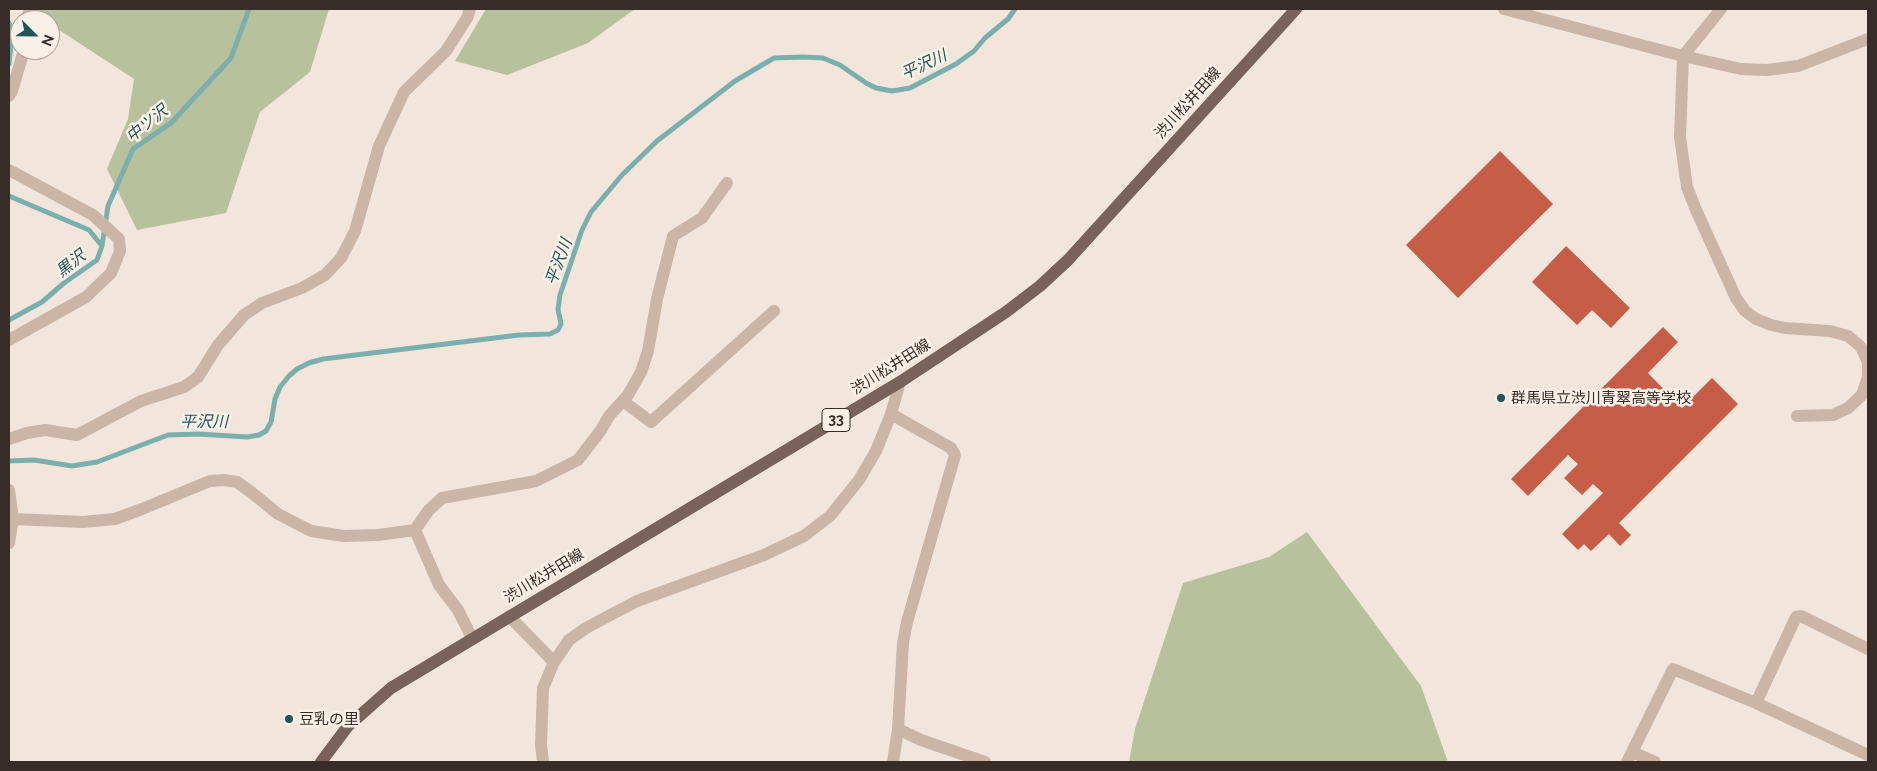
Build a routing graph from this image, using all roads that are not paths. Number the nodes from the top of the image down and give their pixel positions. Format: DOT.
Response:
graph roads {
  1 [pos="470,9"];
  2 [pos="1296,9"];
  3 [pos="1504,9"];
  4 [pos="1721,9"];
  5 [pos="1868,39"];
  6 [pos="1683,56"];
  7 [pos="21,60"];
  8 [pos="9,96"];
  9 [pos="9,170"];
  10 [pos="726,183"];
  11 [pos="774,311"];
  12 [pos="9,340"];
  13 [pos="900,382"];
  14 [pos="623,401"];
  15 [pos="891,414"];
  16 [pos="1796,416"];
  17 [pos="9,439"];
  18 [pos="9,490"];
  19 [pos="13,519"];
  20 [pos="415,530"];
  21 [pos="9,543"];
  22 [pos="509,616"];
  23 [pos="472,638"];
  24 [pos="1868,649"];
  25 [pos="554,662"];
  26 [pos="1756,703"];
  27 [pos="898,729"];
  28 [pos="1868,755"];
  29 [pos="1630,757"];
  30 [pos="321,762"];
  31 [pos="543,762"];
  32 [pos="894,762"];
  33 [pos="985,762"];
  34 [pos="1655,762"];
  1 -- 17 [label="street"];
  2 -- 13 [label="main road, 渋川松井田線 / 33"];
  3 -- 6 [label="street"];
  4 -- 6 [label="street"];
  5 -- 6 [label="street"];
  6 -- 16 [label="street"];
  7 -- 8 [label="street"];
  9 -- 12 [label="street"];
  10 -- 14 [label="street"];
  11 -- 14 [label="street"];
  13 -- 15 [label="street"];
  13 -- 22 [label="main road, 渋川松井田線 / 33"];
  14 -- 20 [label="street"];
  15 -- 25 [label="street"];
  15 -- 27 [label="street"];
  18 -- 19 [label="street"];
  19 -- 20 [label="street"];
  19 -- 21 [label="street"];
  20 -- 23 [label="street"];
  22 -- 23 [label="main road, 渋川松井田線 / 33"];
  22 -- 25 [label="street"];
  23 -- 30 [label="main road, 渋川松井田線 / 33"];
  24 -- 26 [label="street"];
  25 -- 31 [label="street"];
  26 -- 28 [label="street"];
  26 -- 29 [label="street"];
  27 -- 32 [label="street"];
  27 -- 33 [label="street"];
  29 -- 34 [label="street"];
}
